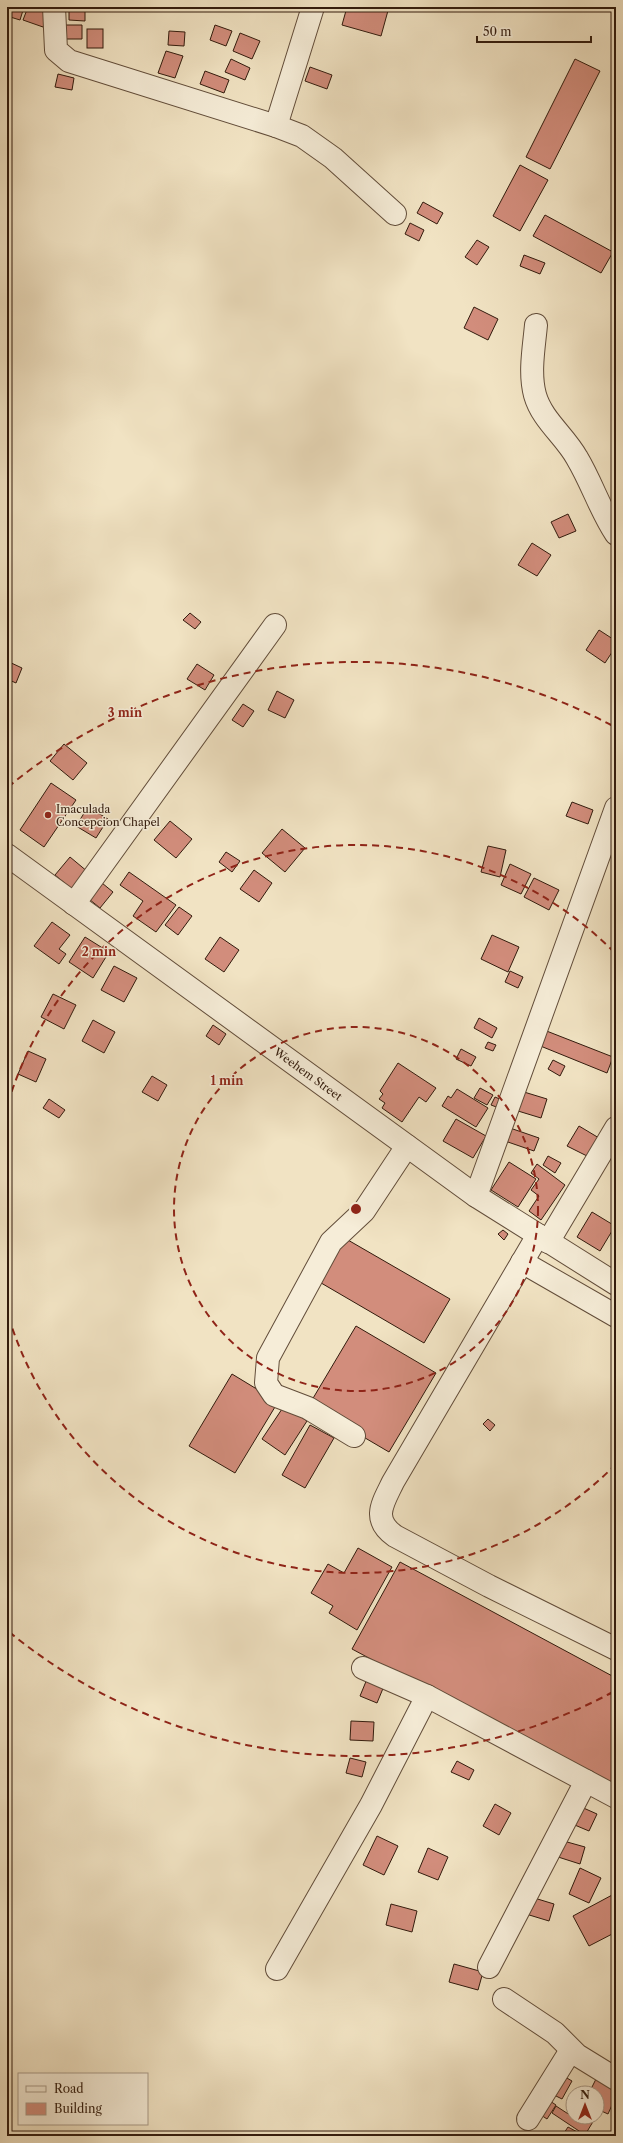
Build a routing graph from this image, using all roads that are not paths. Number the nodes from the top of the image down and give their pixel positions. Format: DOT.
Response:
graph roads {
  1 [pos="54,7"];
  2 [pos="313,7"];
  3 [pos="276,126"];
  4 [pos="396,214"];
  5 [pos="536,325"];
  6 [pos="616,534"];
  7 [pos="275,625"];
  8 [pos="616,808"];
  9 [pos="7,855"];
  10 [pos="74,904"];
  11 [pos="616,1128"];
  12 [pos="407,1146"];
  13 [pos="476,1196"];
  14 [pos="543,1238"];
  15 [pos="522,1262"];
  16 [pos="616,1284"];
  17 [pos="616,1316"];
  18 [pos="354,1436"];
  19 [pos="616,1649"];
  20 [pos="362,1668"];
  21 [pos="427,1696"];
  22 [pos="586,1781"];
  23 [pos="616,1797"];
  24 [pos="489,1967"];
  25 [pos="276,1969"];
  26 [pos="504,1999"];
  27 [pos="571,2050"];
  28 [pos="616,2079"];
  29 [pos="528,2119"];
  1 -- 3 [label="street"];
  2 -- 3 [label="street"];
  3 -- 4 [label="street"];
  5 -- 6 [label="street"];
  7 -- 10 [label="street"];
  8 -- 13 [label="street"];
  9 -- 10 [label="street, Weehem Street"];
  10 -- 12 [label="street, Weehem Street"];
  11 -- 14 [label="street"];
  12 -- 13 [label="street, Weehem Street"];
  12 -- 18 [label="street"];
  13 -- 14 [label="street, Weehem Street"];
  14 -- 15 [label="street"];
  14 -- 16 [label="street, Weehem Street"];
  15 -- 17 [label="street"];
  15 -- 19 [label="street"];
  20 -- 21 [label="street"];
  21 -- 22 [label="street"];
  21 -- 25 [label="street"];
  22 -- 23 [label="street"];
  22 -- 24 [label="street"];
  26 -- 27 [label="street"];
  27 -- 28 [label="street"];
  27 -- 29 [label="street"];
}
